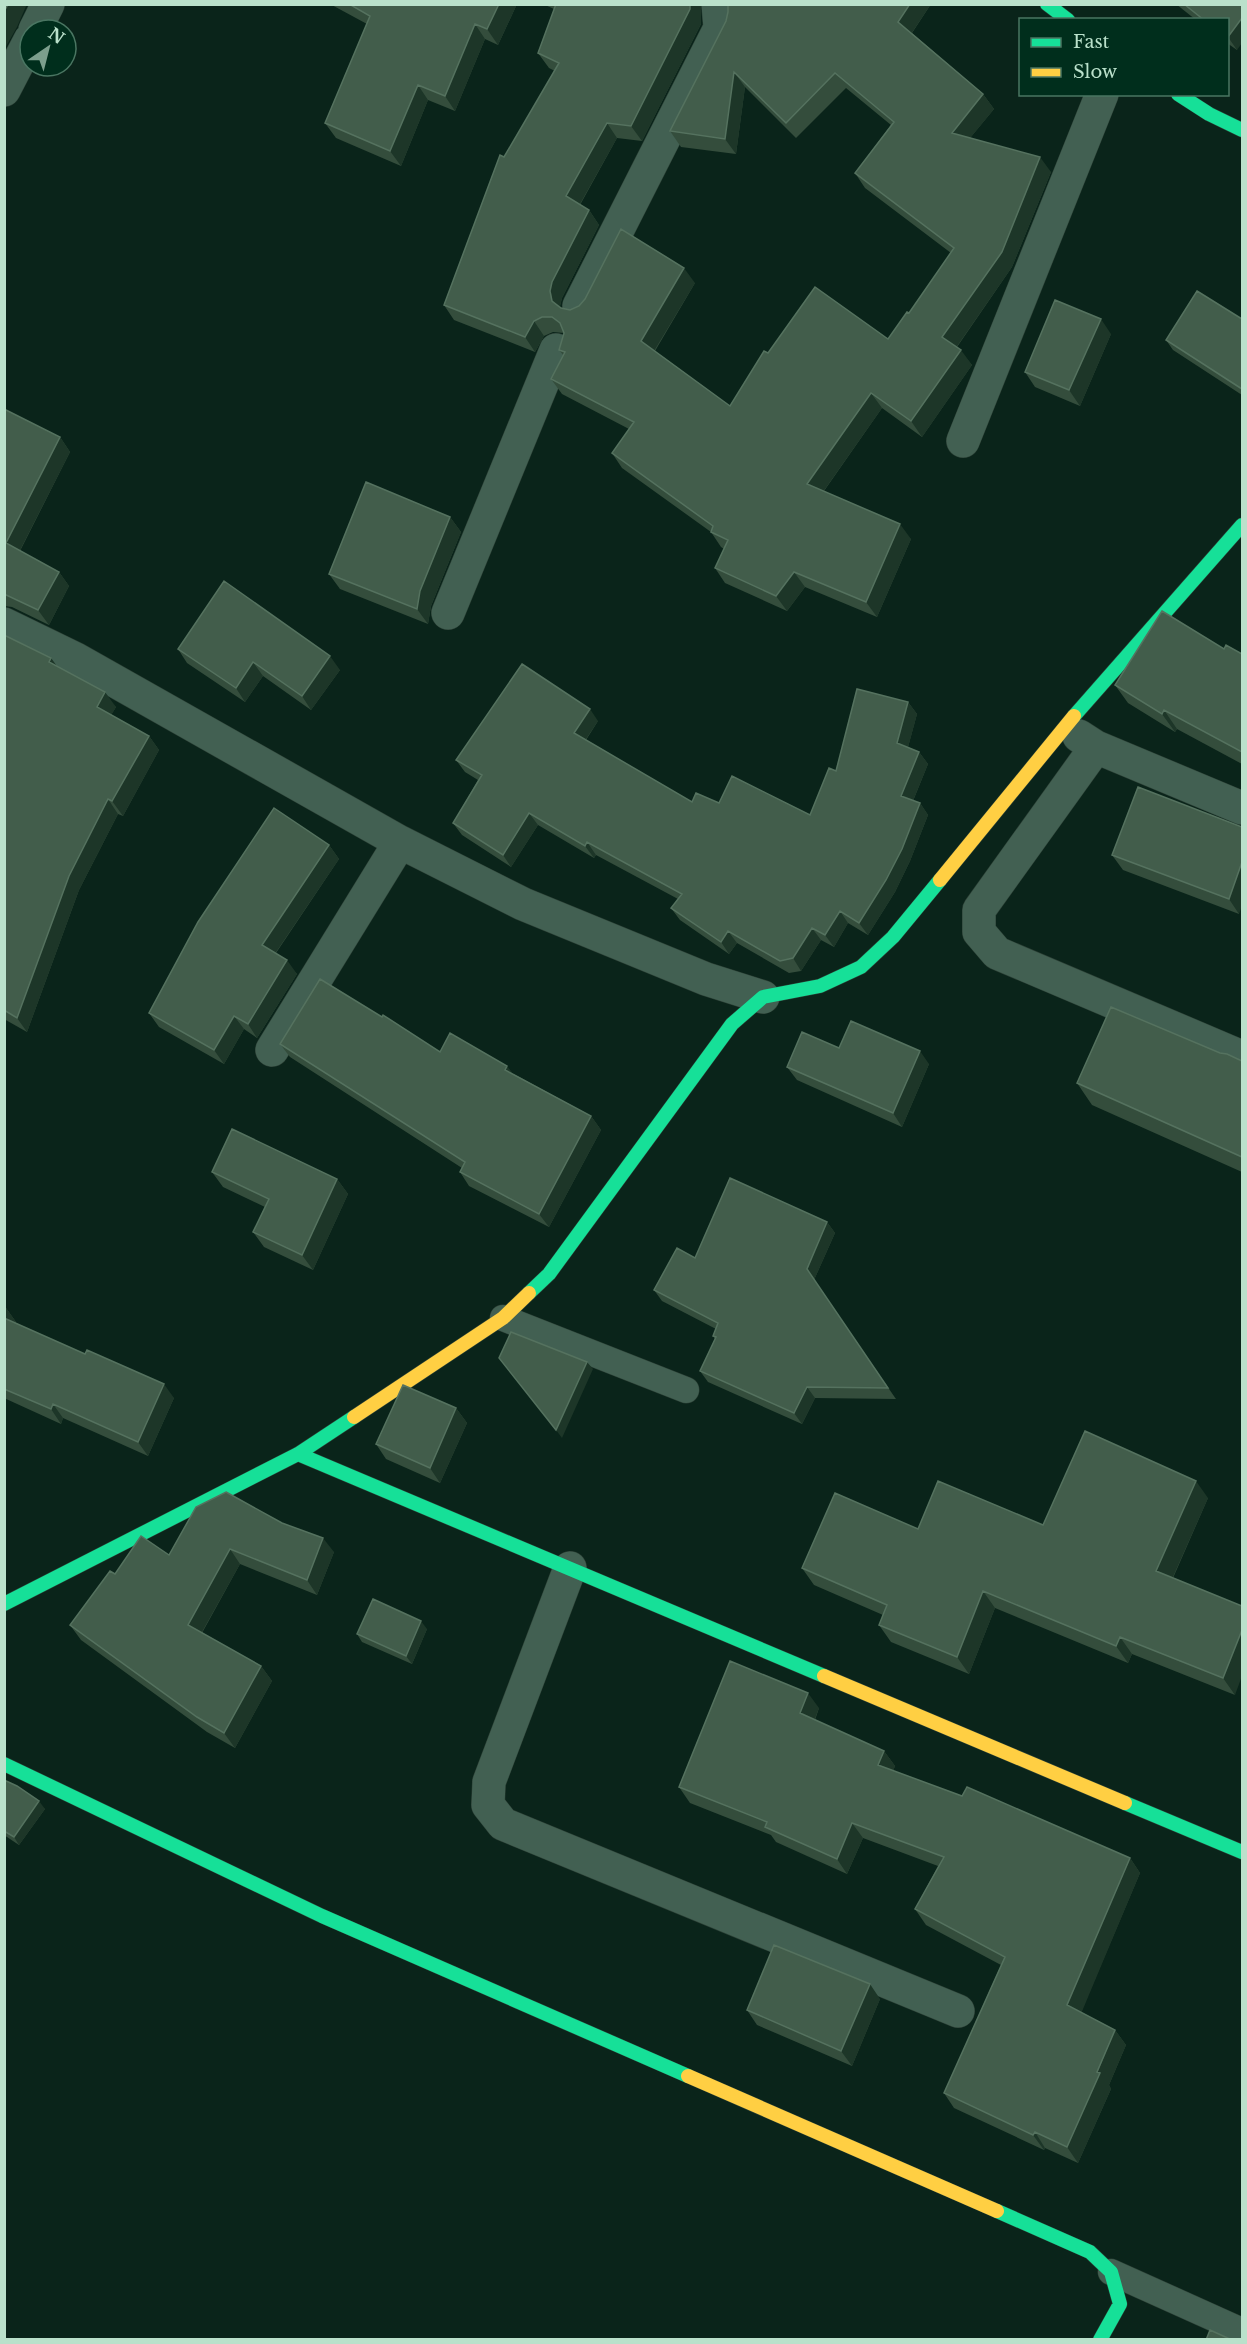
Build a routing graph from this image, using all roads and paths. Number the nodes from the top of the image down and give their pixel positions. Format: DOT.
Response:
graph roads {
  1 [pos="48,4"];
  2 [pos="717,4"];
  3 [pos="1047,4"];
  4 [pos="41,18"];
  5 [pos="1065,18"];
  6 [pos="18,63"];
  7 [pos="4,90"];
  8 [pos="1101,96"];
  9 [pos="1181,96"];
  10 [pos="1242,130"];
  11 [pos="579,306"];
  12 [pos="556,350"];
  13 [pos="963,441"];
  14 [pos="1242,525"];
  15 [pos="448,613"];
  16 [pos="4,624"];
  17 [pos="1065,726"];
  18 [pos="1096,747"];
  19 [pos="1242,808"];
  20 [pos="400,842"];
  21 [pos="763,997"];
  22 [pos="272,1050"];
  23 [pos="1242,1057"];
  24 [pos="503,1318"];
  25 [pos="686,1390"];
  26 [pos="298,1454"];
  27 [pos="570,1568"];
  28 [pos="6,1601"];
  29 [pos="4,1764"];
  30 [pos="1242,1852"];
  31 [pos="958,2011"];
  32 [pos="1110,2272"];
  33 [pos="1242,2331"];
  34 [pos="1100,2340"];
  1 -- 4 [label="street"];
  2 -- 11 [label="street"];
  3 -- 5 [label="street"];
  6 -- 7 [label="street"];
  8 -- 13 [label="street"];
  9 -- 10 [label="street"];
  12 -- 15 [label="street"];
  14 -- 17 [label="street"];
  16 -- 20 [label="street"];
  17 -- 18 [label="street"];
  17 -- 21 [label="street"];
  18 -- 19 [label="street"];
  18 -- 23 [label="street"];
  20 -- 21 [label="street"];
  20 -- 22 [label="street"];
  21 -- 24 [label="street"];
  24 -- 25 [label="lane"];
  24 -- 26 [label="street"];
  26 -- 27 [label="street"];
  26 -- 28 [label="street"];
  27 -- 30 [label="street"];
  27 -- 31 [label="street"];
  29 -- 32 [label="street"];
  32 -- 33 [label="lane"];
  32 -- 34 [label="street"];
}
